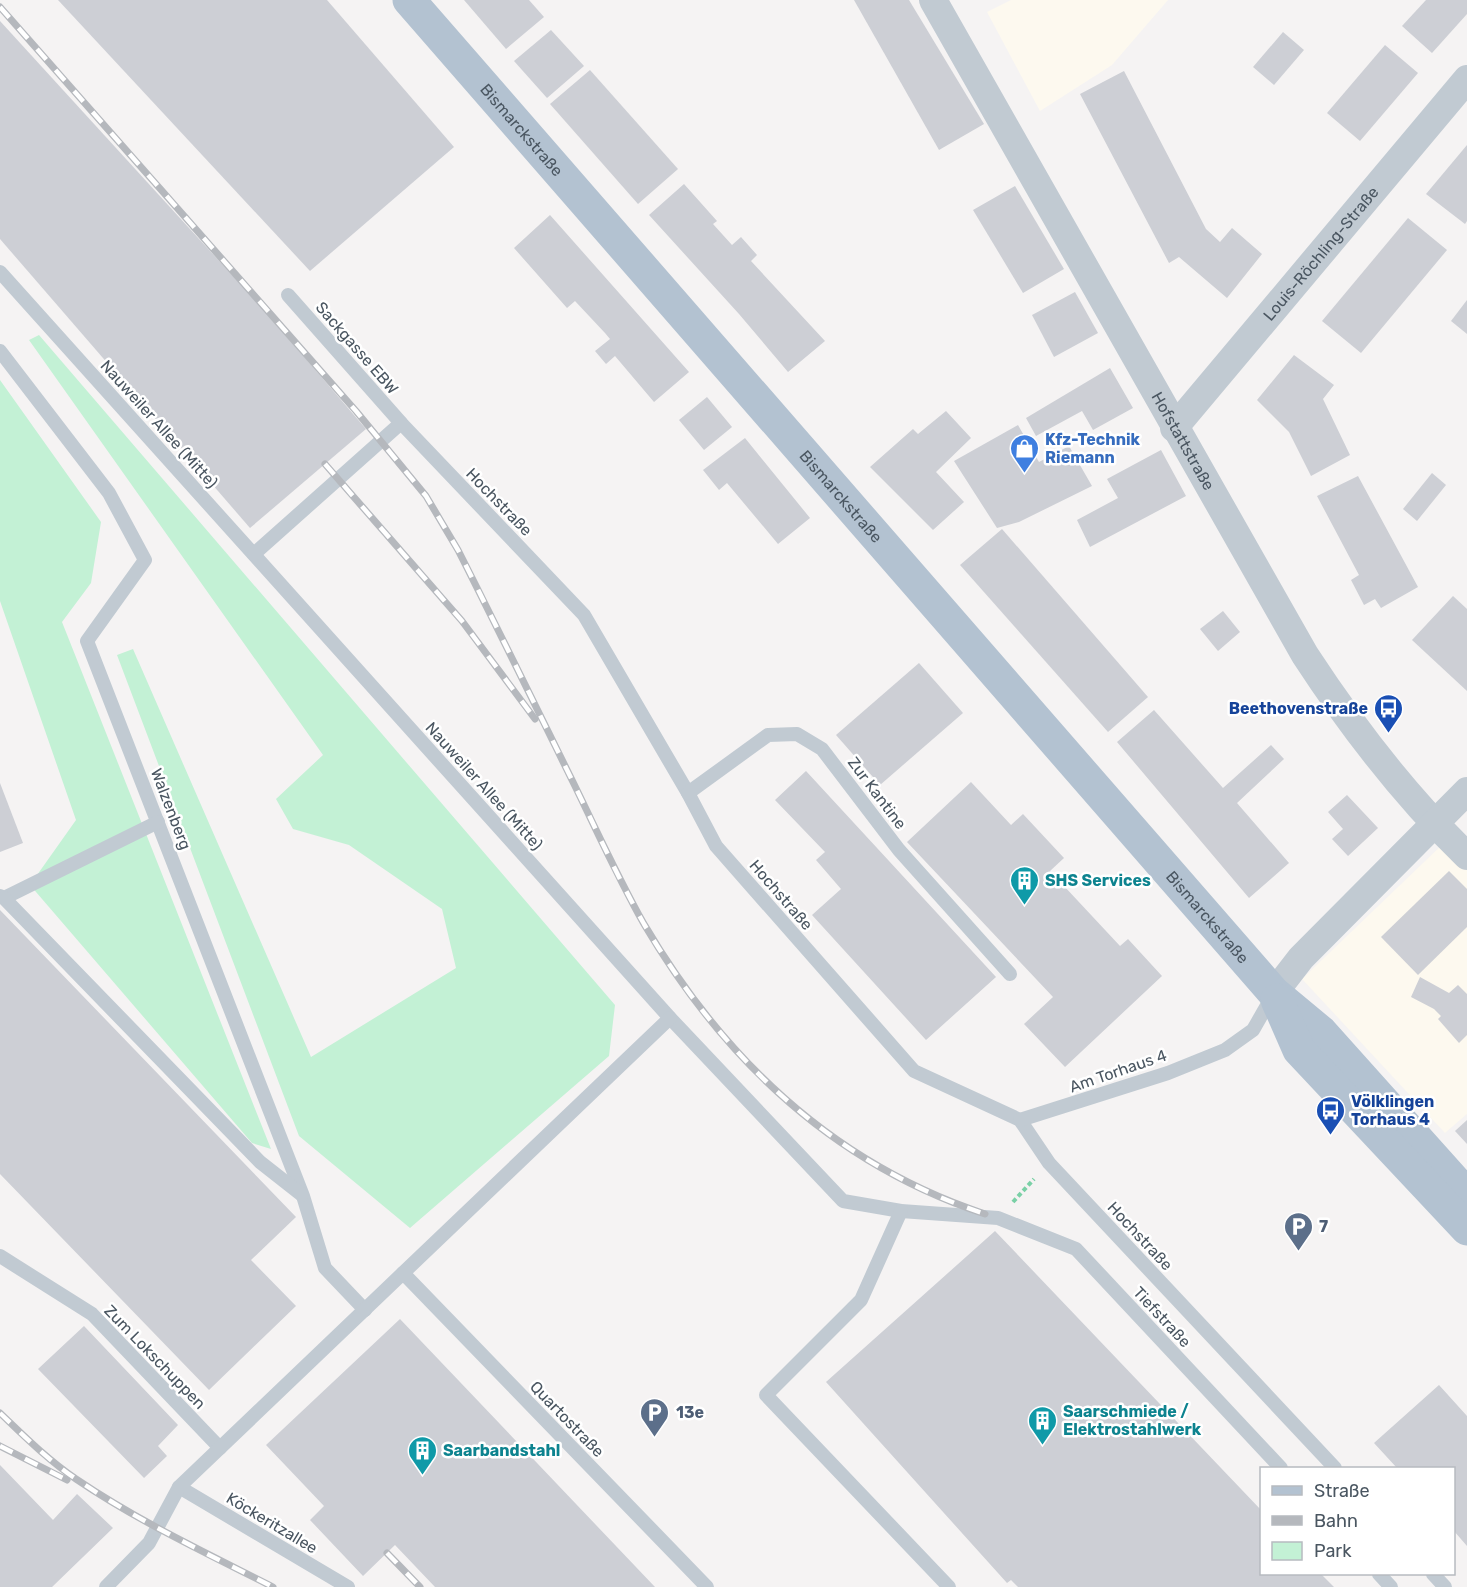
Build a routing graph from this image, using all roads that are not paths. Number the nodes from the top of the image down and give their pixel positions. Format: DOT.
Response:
graph roads {
  1 [pos="408,0"];
  2 [pos="933,0"];
  3 [pos="1467,79"];
  4 [pos="3,278"];
  5 [pos="288,295"];
  6 [pos="0,351"];
  7 [pos="401,423"];
  8 [pos="1174,428"];
  9 [pos="254,554"];
  10 [pos="1467,791"];
  11 [pos="688,793"];
  12 [pos="158,822"];
  13 [pos="1435,826"];
  14 [pos="1467,856"];
  15 [pos="2,897"];
  16 [pos="1010,974"];
  17 [pos="1274,993"];
  18 [pos="670,1018"];
  19 [pos="1020,1120"];
  20 [pos="1467,1195"];
  21 [pos="303,1196"];
  22 [pos="901,1211"];
  23 [pos="998,1218"];
  24 [pos="1467,1228"];
  25 [pos="0,1256"];
  26 [pos="403,1274"];
  27 [pos="365,1310"];
  28 [pos="220,1448"];
  29 [pos="1280,1467"];
  30 [pos="1334,1467"];
  31 [pos="178,1487"];
  32 [pos="1380,1575"];
  33 [pos="1433,1575"];
  34 [pos="106,1587"];
  35 [pos="348,1587"];
  36 [pos="707,1587"];
  37 [pos="949,1587"];
  38 [pos="1391,1587"];
  39 [pos="1445,1587"];
  1 -- 17 [label="main road, Bismarckstraße"];
  2 -- 8 [label="street, Hofstattstraße"];
  3 -- 8 [label="street, Louis-Röchling-Straße"];
  4 -- 9 [label="lane, Nauweiler Allee (Mitte)"];
  5 -- 7 [label="lane, Sackgasse EBW"];
  6 -- 12 [label="lane, Walzenberg"];
  7 -- 9 [label="lane"];
  7 -- 11 [label="lane, Hochstraße"];
  8 -- 13 [label="street, Hofstattstraße"];
  9 -- 18 [label="lane, Nauweiler Allee (Mitte)"];
  10 -- 13 [label="street"];
  11 -- 16 [label="lane, Zur Kantine"];
  11 -- 19 [label="lane, Hochstraße"];
  12 -- 15 [label="lane"];
  12 -- 21 [label="lane, Walzenberg"];
  13 -- 14 [label="street, Hofstattstraße"];
  13 -- 17 [label="street"];
  15 -- 21 [label="lane"];
  17 -- 19 [label="lane, Am Torhaus 4"];
  17 -- 20 [label="main road, Bismarckstraße"];
  17 -- 24 [label="main road, Bismarckstraße"];
  18 -- 22 [label="lane, Nauweiler Allee (Mitte)"];
  18 -- 26 [label="lane"];
  19 -- 30 [label="lane, Hochstraße"];
  21 -- 27 [label="lane, Walzenberg"];
  22 -- 23 [label="lane, Nauweiler Allee (Mitte)"];
  22 -- 37 [label="lane"];
  23 -- 29 [label="lane, Tiefstraße"];
  25 -- 28 [label="lane, Zum Lokschuppen"];
  26 -- 27 [label="lane"];
  26 -- 36 [label="lane, Quartostraße"];
  27 -- 28 [label="lane"];
  28 -- 31 [label="lane"];
  31 -- 34 [label="lane"];
  31 -- 35 [label="lane, Köckeritzallee"];
  32 -- 38 [label="lane"];
  33 -- 39 [label="lane"];
}
